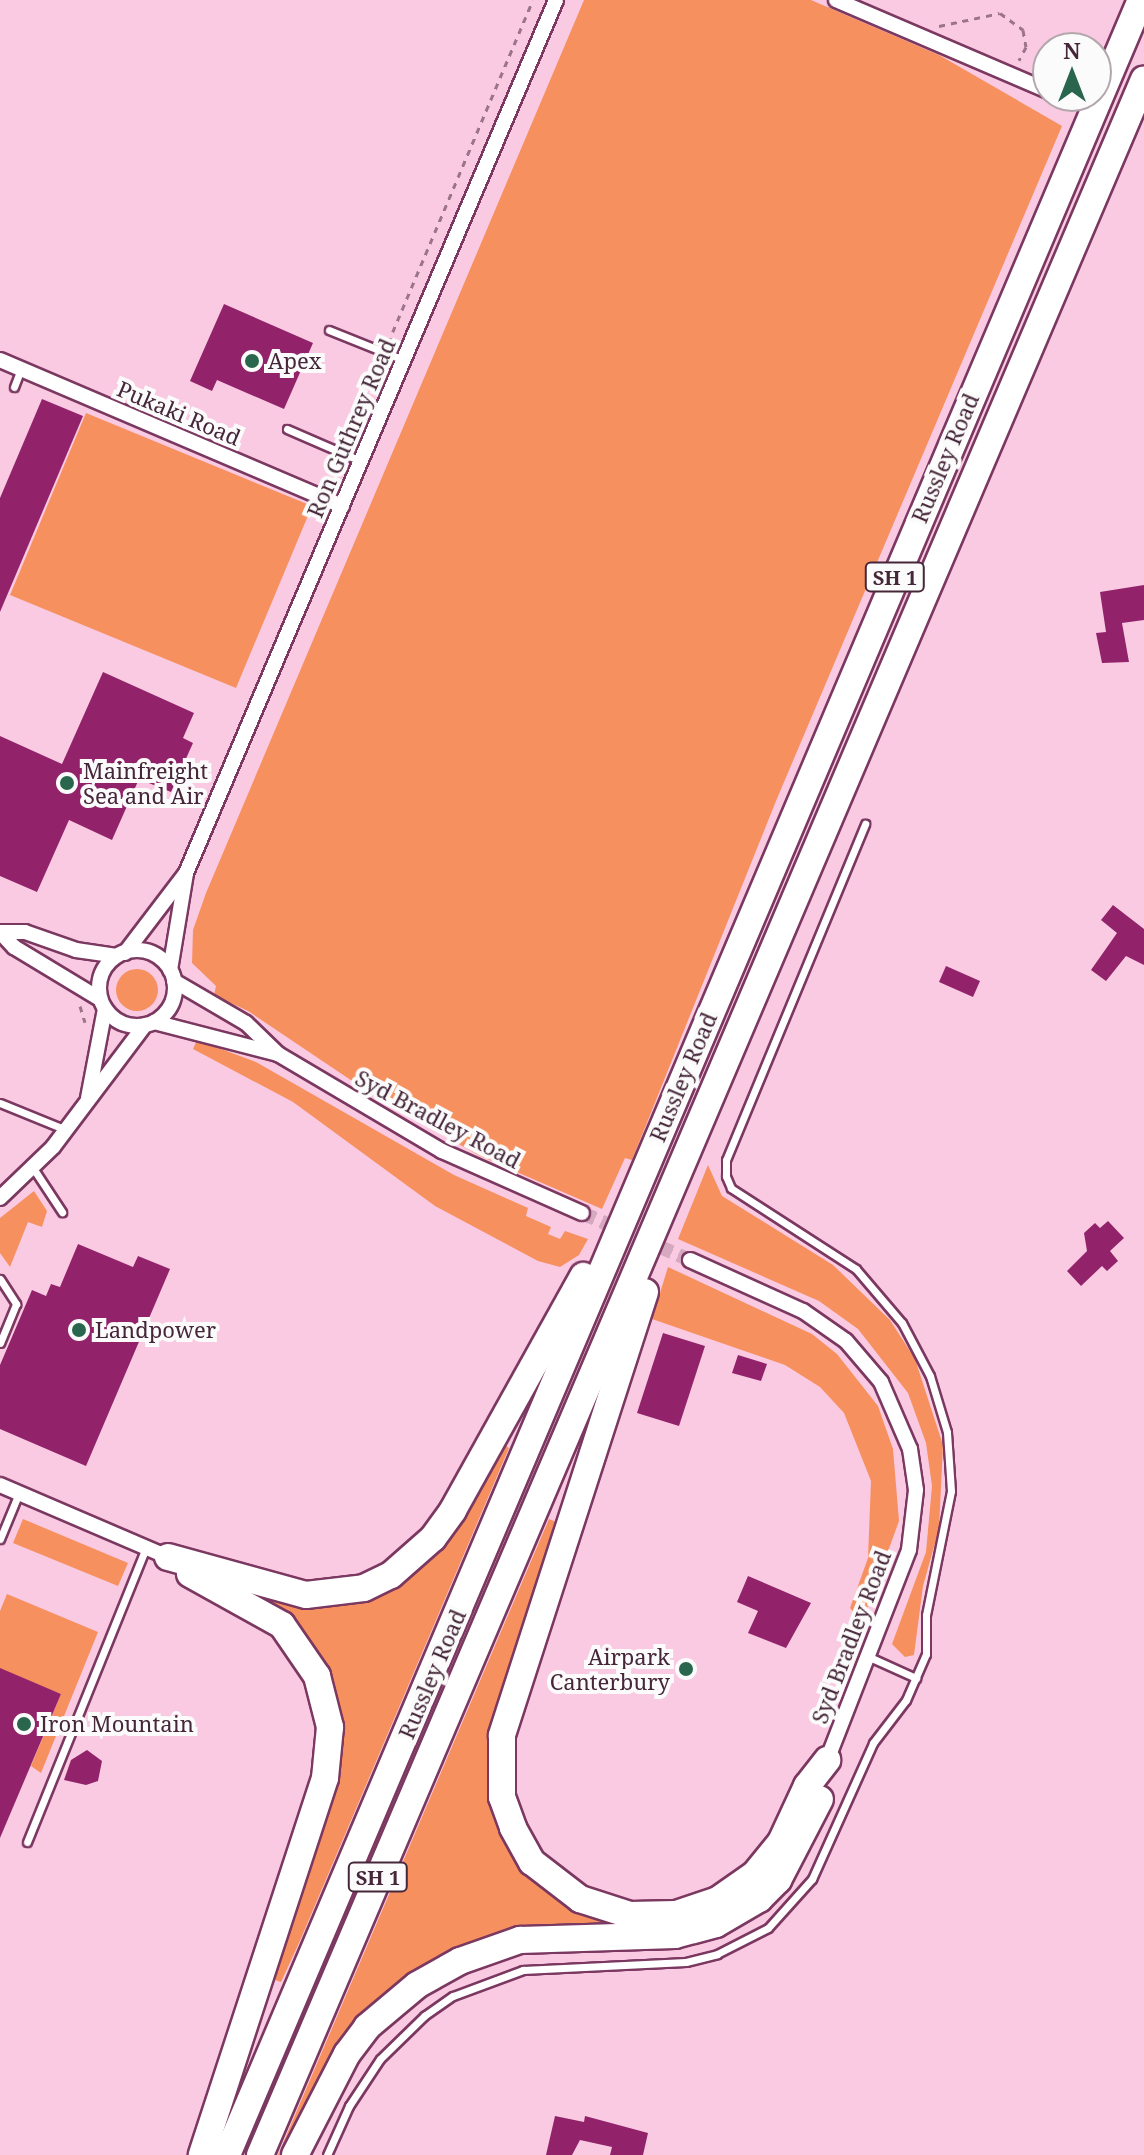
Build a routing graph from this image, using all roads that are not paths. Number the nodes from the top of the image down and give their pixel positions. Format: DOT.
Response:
graph roads {
  1 [pos="556,0"];
  2 [pos="836,0"];
  3 [pos="1140,0"];
  4 [pos="1144,79"];
  5 [pos="1032,84"];
  6 [pos="329,330"];
  7 [pos="0,360"];
  8 [pos="404,360"];
  9 [pos="21,369"];
  10 [pos="14,387"];
  11 [pos="287,429"];
  12 [pos="361,461"];
  13 [pos="342,506"];
  14 [pos="865,824"];
  15 [pos="186,873"];
  16 [pos="0,932"];
  17 [pos="121,954"];
  18 [pos="172,976"];
  19 [pos="103,1004"];
  20 [pos="150,1024"];
  21 [pos="278,1054"];
  22 [pos="88,1098"];
  23 [pos="0,1103"];
  24 [pos="663,1124"];
  25 [pos="66,1130"];
  26 [pos="33,1168"];
  27 [pos="0,1198"];
  28 [pos="667,1206"];
  29 [pos="62,1212"];
  30 [pos="582,1213"];
  31 [pos="690,1260"];
  32 [pos="0,1279"];
  33 [pos="0,1343"];
  34 [pos="0,1485"];
  35 [pos="19,1493"];
  36 [pos="0,1539"];
  37 [pos="157,1553"];
  38 [pos="866,1656"];
  39 [pos="916,1678"];
  40 [pos="827,1760"];
  41 [pos="27,1842"];
  42 [pos="202,2155"];
  43 [pos="227,2155"];
  44 [pos="260,2155"];
  45 [pos="295,2155"];
  46 [pos="327,2155"];
  1 -- 8 [label="street, Ron Guthrey Road"];
  2 -- 5 [label="street"];
  3 -- 24 [label="highway, Russley Road / SH 1"];
  4 -- 28 [label="highway, Russley Road / SH 1"];
  6 -- 8 [label="lane"];
  7 -- 9 [label="street, Pukaki Road"];
  8 -- 12 [label="street, Ron Guthrey Road"];
  9 -- 10 [label="lane"];
  9 -- 13 [label="street, Pukaki Road"];
  11 -- 12 [label="lane"];
  12 -- 13 [label="street, Ron Guthrey Road"];
  13 -- 15 [label="street, Ron Guthrey Road"];
  14 -- 39 [label="lane"];
  15 -- 17 [label="street, Ron Guthrey Road"];
  15 -- 18 [label="street, Ron Guthrey Road"];
  16 -- 17 [label="street"];
  16 -- 19 [label="street"];
  17 -- 18 [label="street"];
  17 -- 19 [label="street"];
  18 -- 20 [label="street"];
  18 -- 21 [label="street, Syd Bradley Road"];
  19 -- 20 [label="street"];
  19 -- 22 [label="street"];
  20 -- 21 [label="street, Syd Bradley Road"];
  20 -- 22 [label="street"];
  21 -- 30 [label="street, Syd Bradley Road"];
  22 -- 25 [label="street"];
  23 -- 25 [label="lane"];
  24 -- 37 [label="highway"];
  24 -- 43 [label="highway, Russley Road / SH 1"];
  25 -- 26 [label="street"];
  26 -- 27 [label="street"];
  26 -- 29 [label="lane"];
  28 -- 40 [label="highway"];
  28 -- 44 [label="highway, Russley Road / SH 1"];
  31 -- 38 [label="street, Syd Bradley Road"];
  32 -- 33 [label="lane"];
  34 -- 35 [label="street"];
  35 -- 36 [label="lane"];
  35 -- 37 [label="street"];
  37 -- 41 [label="lane"];
  37 -- 42 [label="highway"];
  38 -- 39 [label="lane"];
  38 -- 40 [label="street, Syd Bradley Road"];
  39 -- 46 [label="lane"];
  40 -- 45 [label="highway"];
}
